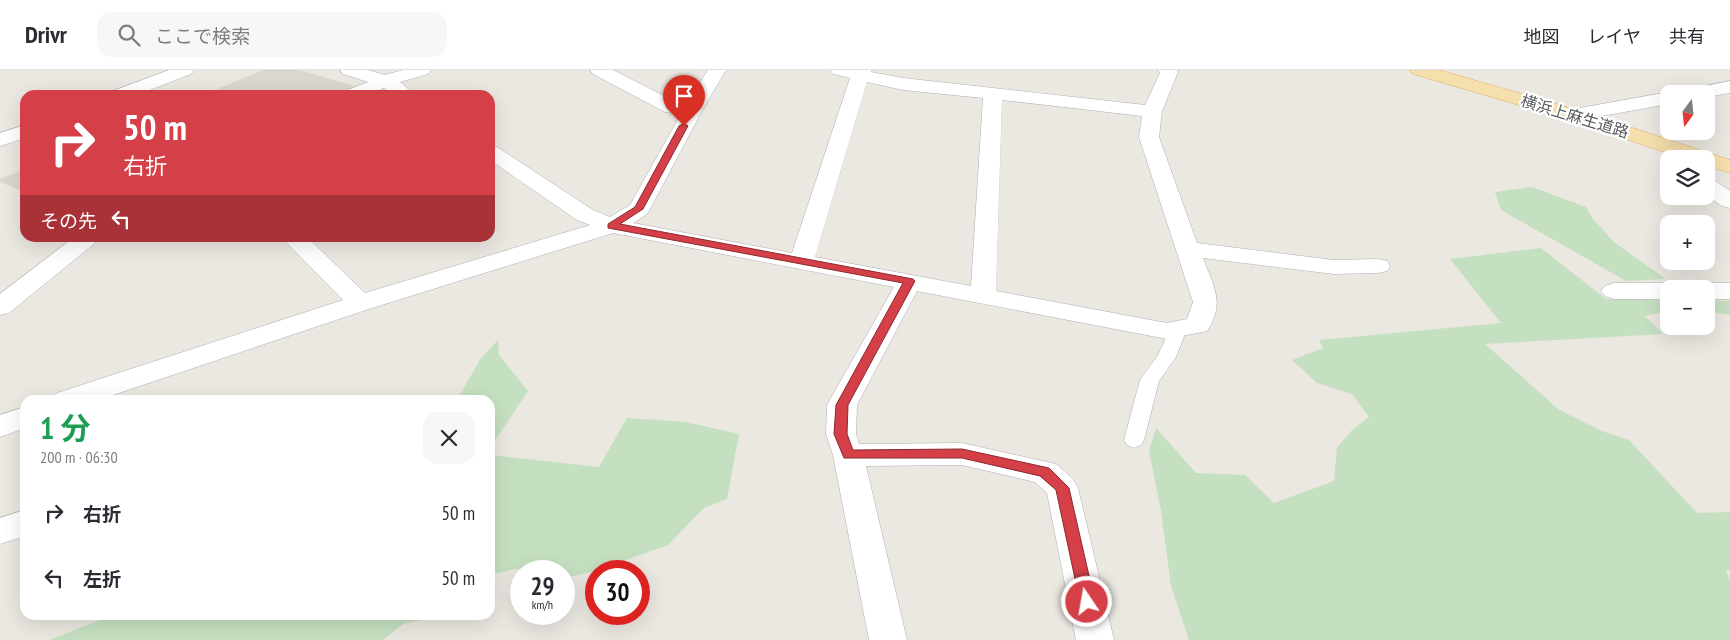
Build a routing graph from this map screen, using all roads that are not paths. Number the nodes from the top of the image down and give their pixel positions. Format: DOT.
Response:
graph roads {
  1 [pos="185,70"];
  2 [pos="349,70"];
  3 [pos="422,70"];
  4 [pos="599,70"];
  5 [pos="717,70"];
  6 [pos="839,70"];
  7 [pos="1167,70"];
  8 [pos="1419,70"];
  9 [pos="861,73"];
  10 [pos="385,81"];
  11 [pos="1730,87"];
  12 [pos="133,90"];
  13 [pos="364,90"];
  14 [pos="398,90"];
  15 [pos="1715,90"];
  16 [pos="993,94"];
  17 [pos="1660,100"];
  18 [pos="692,109"];
  19 [pos="1152,111"];
  20 [pos="1574,116"];
  21 [pos="20,133"];
  22 [pos="0,140"];
  23 [pos="1676,150"];
  24 [pos="495,154"];
  25 [pos="1715,162"];
  26 [pos="1730,167"];
  27 [pos="1715,191"];
  28 [pos="1730,201"];
  29 [pos="612,226"];
  30 [pos="82,242"];
  31 [pos="299,242"];
  32 [pos="1189,249"];
  33 [pos="802,260"];
  34 [pos="1378,266"];
  35 [pos="910,281"];
  36 [pos="1614,291"];
  37 [pos="1660,291"];
  38 [pos="1715,291"];
  39 [pos="1730,292"];
  40 [pos="983,295"];
  41 [pos="360,303"];
  42 [pos="0,307"];
  43 [pos="1178,329"];
  44 [pos="82,395"];
  45 [pos="20,419"];
  46 [pos="0,426"];
  47 [pos="1134,440"];
  48 [pos="848,455"];
  49 [pos="20,524"];
  50 [pos="0,531"];
  51 [pos="888,640"];
  52 [pos="1095,640"];
  1 -- 12 [label="street"];
  2 -- 10 [label="street"];
  3 -- 10 [label="street"];
  4 -- 18 [label="street"];
  5 -- 18 [label="street"];
  6 -- 9 [label="street"];
  7 -- 19 [label="street"];
  8 -- 20 [label="main road, 横浜上麻生道路"];
  9 -- 16 [label="street"];
  9 -- 33 [label="street"];
  10 -- 13 [label="street"];
  10 -- 14 [label="street"];
  11 -- 15 [label="street"];
  16 -- 19 [label="street"];
  16 -- 40 [label="street"];
  17 -- 20 [label="street"];
  18 -- 29 [label="street"];
  19 -- 32 [label="street"];
  20 -- 23 [label="main road, 横浜上麻生道路"];
  21 -- 22 [label="street"];
  24 -- 29 [label="street"];
  25 -- 26 [label="main road, 横浜上麻生道路"];
  27 -- 28 [label="street"];
  29 -- 33 [label="street"];
  29 -- 41 [label="street"];
  30 -- 42 [label="street"];
  31 -- 41 [label="street"];
  32 -- 34 [label="street"];
  32 -- 43 [label="street"];
  33 -- 35 [label="street"];
  35 -- 40 [label="street"];
  35 -- 48 [label="street"];
  36 -- 37 [label="street"];
  38 -- 39 [label="street"];
  40 -- 43 [label="street"];
  41 -- 44 [label="street"];
  43 -- 47 [label="lane"];
  45 -- 46 [label="street"];
  48 -- 51 [label="street"];
  48 -- 52 [label="street"];
  49 -- 50 [label="street"];
}
